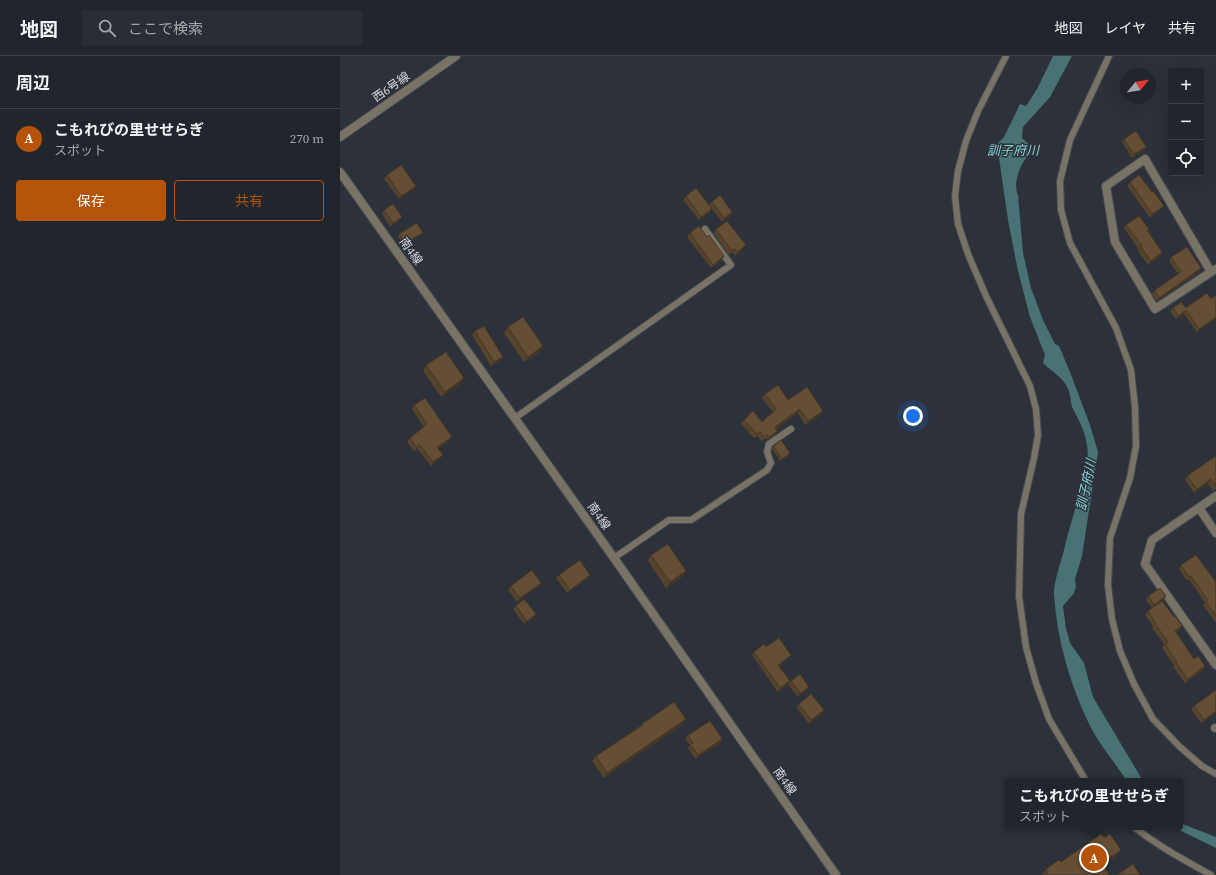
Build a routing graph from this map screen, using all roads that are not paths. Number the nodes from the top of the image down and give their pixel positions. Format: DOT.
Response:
graph roads {
  1 [pos="456,56"];
  2 [pos="1006,56"];
  3 [pos="1109,56"];
  4 [pos="340,137"];
  5 [pos="340,172"];
  6 [pos="705,229"];
  7 [pos="1214,270"];
  8 [pos="515,418"];
  9 [pos="791,429"];
  10 [pos="1216,496"];
  11 [pos="1199,508"];
  12 [pos="1216,533"];
  13 [pos="614,558"];
  14 [pos="1216,665"];
  15 [pos="1216,774"];
  16 [pos="1084,778"];
  17 [pos="1138,830"];
  18 [pos="836,875"];
  19 [pos="1211,875"];
  1 -- 4 [label="street, 西6号線"];
  2 -- 16 [label="lane"];
  3 -- 15 [label="lane"];
  5 -- 8 [label="street, 南4線"];
  6 -- 8 [label="lane"];
  7 -- 7 [label="street"];
  8 -- 13 [label="street, 南4線"];
  9 -- 13 [label="lane"];
  10 -- 11 [label="street"];
  11 -- 12 [label="street"];
  11 -- 14 [label="street"];
  13 -- 18 [label="street, 南4線"];
  17 -- 19 [label="lane"];
}
